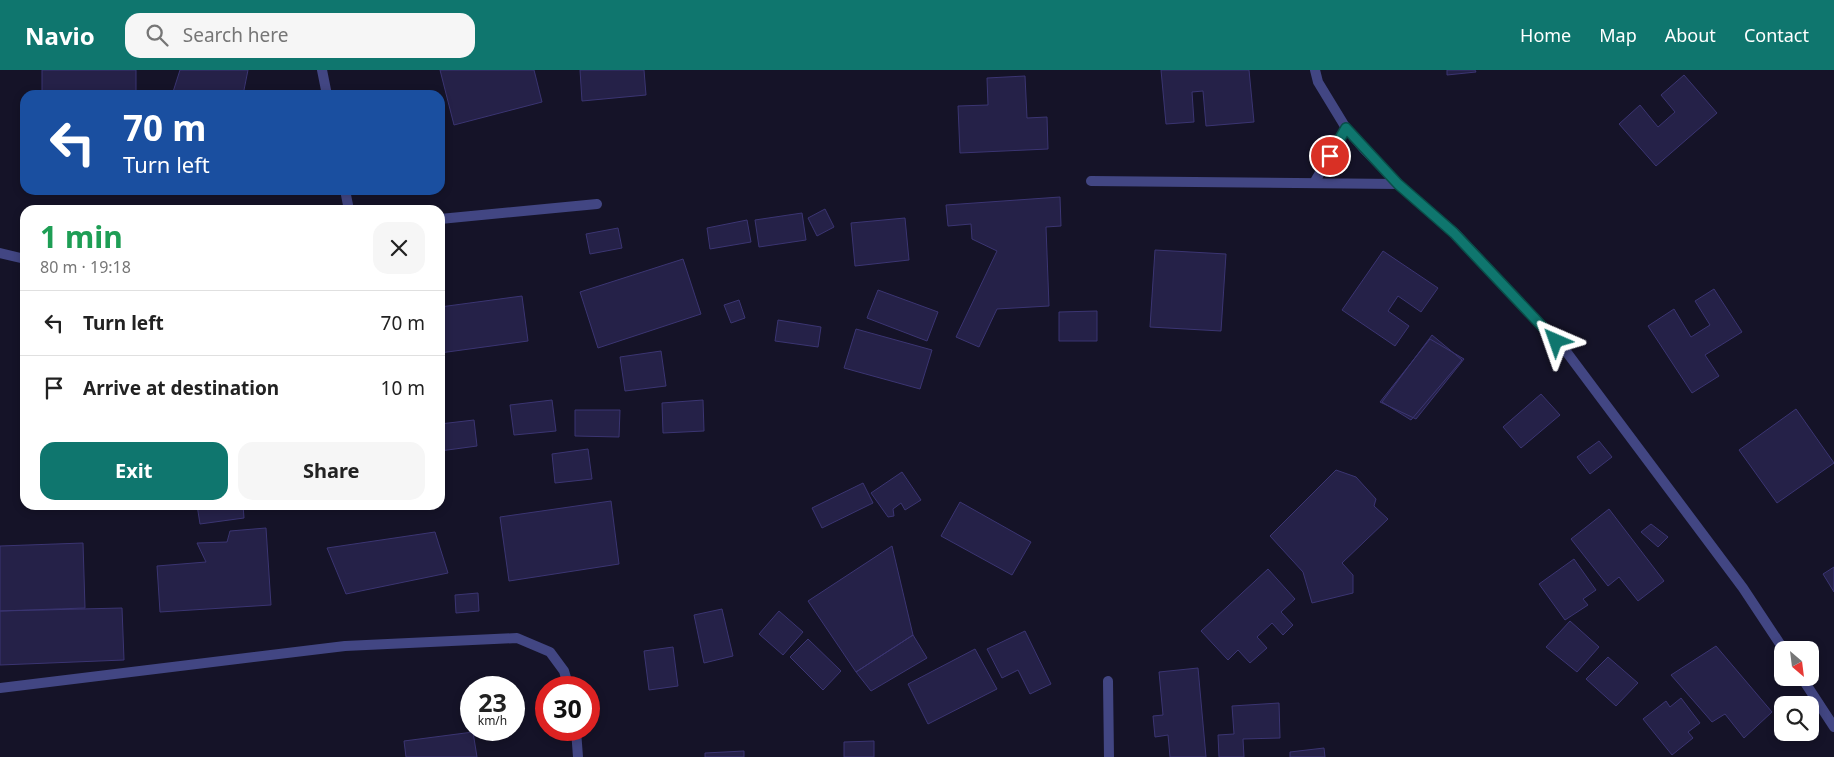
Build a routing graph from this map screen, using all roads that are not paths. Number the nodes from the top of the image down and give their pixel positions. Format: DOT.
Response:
graph roads {
  1 [pos="322,70"];
  2 [pos="1315,70"];
  3 [pos="326,90"];
  4 [pos="1346,128"];
  5 [pos="1091,181"];
  6 [pos="1314,183"];
  7 [pos="1398,184"];
  8 [pos="597,204"];
  9 [pos="445,219"];
  10 [pos="0,253"];
  11 [pos="20,258"];
  12 [pos="1778,641"];
  13 [pos="565,676"];
  14 [pos="1108,681"];
  15 [pos="1807,686"];
  16 [pos="0,688"];
  17 [pos="1834,727"];
  18 [pos="577,741"];
  19 [pos="578,757"];
  20 [pos="1108,757"];
  1 -- 3 [label="street"];
  2 -- 4 [label="street"];
  4 -- 6 [label="street"];
  4 -- 7 [label="street"];
  5 -- 6 [label="street"];
  6 -- 7 [label="street"];
  7 -- 12 [label="street"];
  8 -- 9 [label="street"];
  10 -- 11 [label="street"];
  13 -- 16 [label="street"];
  14 -- 20 [label="street"];
  15 -- 17 [label="street"];
  18 -- 19 [label="street"];
}
